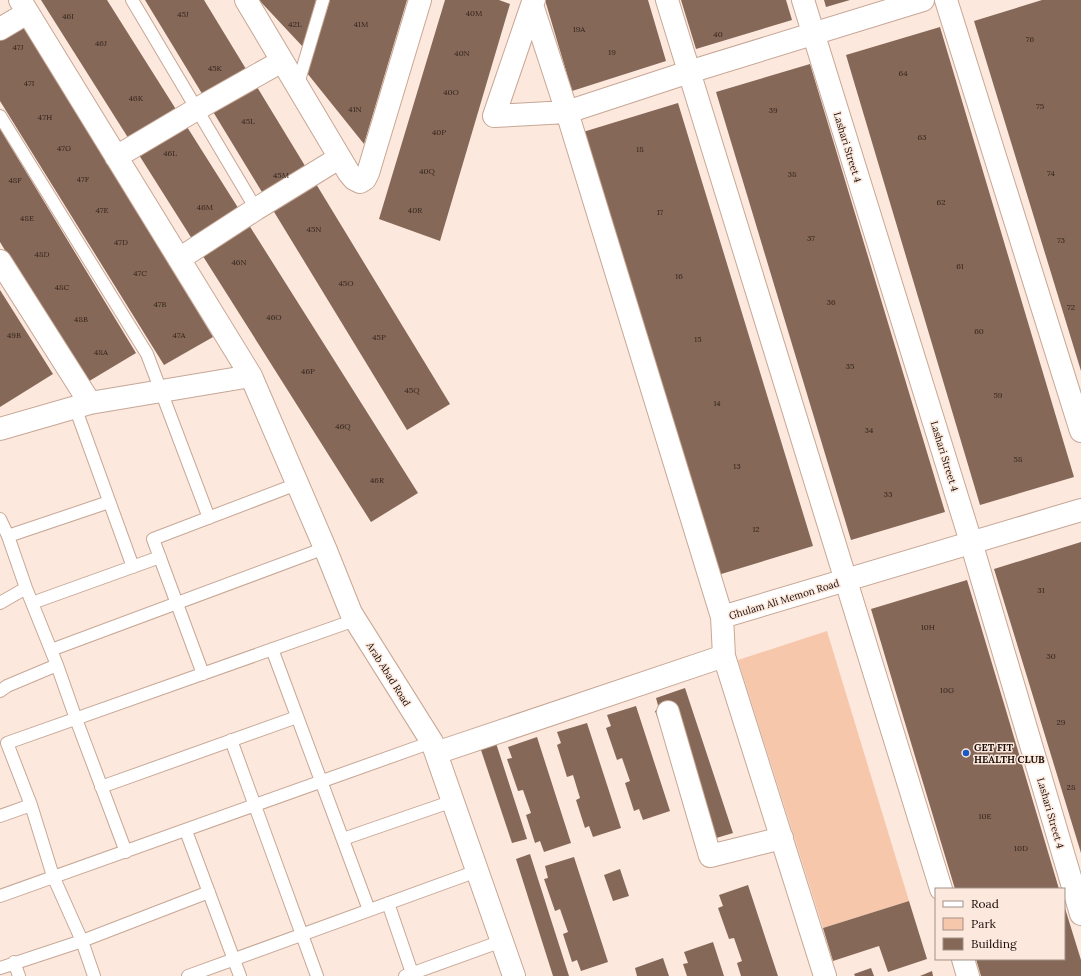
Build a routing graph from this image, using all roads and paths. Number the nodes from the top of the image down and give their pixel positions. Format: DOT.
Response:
graph roads {
  1 [pos="132,0"];
  2 [pos="246,0"];
  3 [pos="323,0"];
  4 [pos="420,0"];
  5 [pos="667,0"];
  6 [pos="803,0"];
  7 [pos="923,0"];
  8 [pos="946,0"];
  9 [pos="533,2"];
  10 [pos="24,6"];
  11 [pos="0,29"];
  12 [pos="813,34"];
  13 [pos="282,61"];
  14 [pos="689,72"];
  15 [pos="297,87"];
  16 [pos="197,109"];
  17 [pos="567,112"];
  18 [pos="0,116"];
  19 [pos="116,157"];
  20 [pos="339,158"];
  21 [pos="256,209"];
  22 [pos="179,259"];
  23 [pos="0,261"];
  24 [pos="251,376"];
  25 [pos="161,391"];
  26 [pos="82,405"];
  27 [pos="0,429"];
  28 [pos="1081,431"];
  29 [pos="297,484"];
  30 [pos="109,502"];
  31 [pos="1081,510"];
  32 [pos="209,518"];
  33 [pos="0,519"];
  34 [pos="8,536"];
  35 [pos="971,542"];
  36 [pos="325,548"];
  37 [pos="160,557"];
  38 [pos="133,566"];
  39 [pos="846,580"];
  40 [pos="26,588"];
  41 [pos="0,603"];
  42 [pos="32,603"];
  43 [pos="177,603"];
  44 [pos="722,617"];
  45 [pos="355,620"];
  46 [pos="272,649"];
  47 [pos="51,650"];
  48 [pos="724,656"];
  49 [pos="57,665"];
  50 [pos="203,674"];
  51 [pos="0,691"];
  52 [pos="668,712"];
  53 [pos="297,716"];
  54 [pos="76,719"];
  55 [pos="231,740"];
  56 [pos="434,747"];
  57 [pos="322,782"];
  58 [pos="101,787"];
  59 [pos="453,801"];
  60 [pos="31,805"];
  61 [pos="255,806"];
  62 [pos="0,816"];
  63 [pos="186,831"];
  64 [pos="782,838"];
  65 [pos="343,839"];
  66 [pos="126,852"];
  67 [pos="477,871"];
  68 [pos="53,876"];
  69 [pos="941,888"];
  70 [pos="209,892"];
  71 [pos="0,896"];
  72 [pos="388,903"];
  73 [pos="369,910"];
  74 [pos="1081,914"];
  75 [pos="302,935"];
  76 [pos="82,941"];
  77 [pos="502,941"];
  78 [pos="234,960"];
  79 [pos="963,960"];
  80 [pos="14,962"];
  81 [pos="0,968"];
  82 [pos="409,975"];
  83 [pos="19,976"];
  84 [pos="94,976"];
  85 [pos="188,976"];
  86 [pos="240,976"];
  87 [pos="317,976"];
  88 [pos="514,976"];
  89 [pos="826,976"];
  90 [pos="968,976"];
  1 -- 16 [label="lane"];
  2 -- 13 [label="street"];
  3 -- 15 [label="lane"];
  4 -- 20 [label="street"];
  5 -- 14 [label="street"];
  6 -- 12 [label="street, Lashari Street 4"];
  7 -- 12 [label="street"];
  8 -- 28 [label="street"];
  9 -- 17 [label="street"];
  9 -- 17 [label="street"];
  10 -- 11 [label="street"];
  10 -- 19 [label="street, Arab Abad Road"];
  12 -- 14 [label="street"];
  12 -- 35 [label="street, Lashari Street 4"];
  13 -- 15 [label="street"];
  13 -- 16 [label="street"];
  14 -- 17 [label="street"];
  14 -- 39 [label="street"];
  15 -- 20 [label="street"];
  16 -- 19 [label="street"];
  16 -- 21 [label="lane"];
  17 -- 44 [label="street"];
  18 -- 25 [label="lane"];
  19 -- 22 [label="street, Arab Abad Road"];
  20 -- 21 [label="street"];
  21 -- 22 [label="street"];
  22 -- 24 [label="street, Arab Abad Road"];
  23 -- 26 [label="street"];
  24 -- 25 [label="street"];
  24 -- 29 [label="street, Arab Abad Road"];
  25 -- 26 [label="street"];
  25 -- 32 [label="lane"];
  26 -- 27 [label="street"];
  26 -- 30 [label="lane"];
  29 -- 32 [label="lane"];
  29 -- 36 [label="street, Arab Abad Road"];
  30 -- 34 [label="lane"];
  30 -- 38 [label="lane"];
  31 -- 35 [label="street, Ghulam Ali Memon Road"];
  32 -- 37 [label="lane"];
  33 -- 34 [label="lane"];
  34 -- 40 [label="lane"];
  35 -- 39 [label="street, Ghulam Ali Memon Road"];
  35 -- 74 [label="street, Lashari Street 4"];
  36 -- 43 [label="lane"];
  36 -- 45 [label="street, Arab Abad Road"];
  37 -- 38 [label="lane"];
  37 -- 43 [label="lane"];
  38 -- 42 [label="lane"];
  39 -- 44 [label="street, Ghulam Ali Memon Road"];
  39 -- 69 [label="street"];
  40 -- 41 [label="lane"];
  40 -- 42 [label="lane"];
  42 -- 47 [label="lane"];
  43 -- 47 [label="lane"];
  43 -- 50 [label="lane"];
  44 -- 48 [label="street, Ghulam Ali Memon Road"];
  45 -- 46 [label="lane"];
  45 -- 56 [label="street, Arab Abad Road"];
  46 -- 50 [label="lane"];
  46 -- 53 [label="lane"];
  47 -- 49 [label="lane"];
  48 -- 56 [label="street"];
  48 -- 64 [label="street, Ghulam Ali Memon Road"];
  49 -- 51 [label="lane"];
  49 -- 54 [label="lane"];
  50 -- 54 [label="lane"];
  52 -- 64 [label="street"];
  53 -- 55 [label="lane"];
  53 -- 57 [label="lane"];
  54 -- 58 [label="lane"];
  54 -- 60 [label="lane"];
  55 -- 58 [label="lane"];
  55 -- 61 [label="lane"];
  56 -- 57 [label="lane"];
  56 -- 59 [label="street, Arab Abad Road"];
  57 -- 61 [label="lane"];
  57 -- 65 [label="lane"];
  58 -- 66 [label="lane"];
  59 -- 65 [label="lane"];
  59 -- 67 [label="street, Arab Abad Road"];
  60 -- 62 [label="lane"];
  60 -- 68 [label="lane"];
  61 -- 63 [label="lane"];
  61 -- 75 [label="lane"];
  63 -- 66 [label="lane"];
  63 -- 70 [label="lane"];
  64 -- 89 [label="street, Ghulam Ali Memon Road"];
  65 -- 73 [label="lane"];
  66 -- 68 [label="lane"];
  67 -- 72 [label="lane"];
  67 -- 77 [label="street, Arab Abad Road"];
  68 -- 71 [label="lane"];
  68 -- 76 [label="lane"];
  70 -- 76 [label="lane"];
  70 -- 78 [label="lane"];
  72 -- 73 [label="lane"];
  72 -- 82 [label="lane"];
  73 -- 75 [label="lane"];
  75 -- 78 [label="lane"];
  75 -- 87 [label="lane"];
  76 -- 80 [label="lane"];
  76 -- 84 [label="lane"];
  77 -- 82 [label="lane"];
  77 -- 88 [label="street, Arab Abad Road"];
  78 -- 85 [label="lane"];
  78 -- 86 [label="lane"];
  79 -- 90 [label="street"];
  80 -- 81 [label="lane"];
  80 -- 83 [label="lane"];
}
